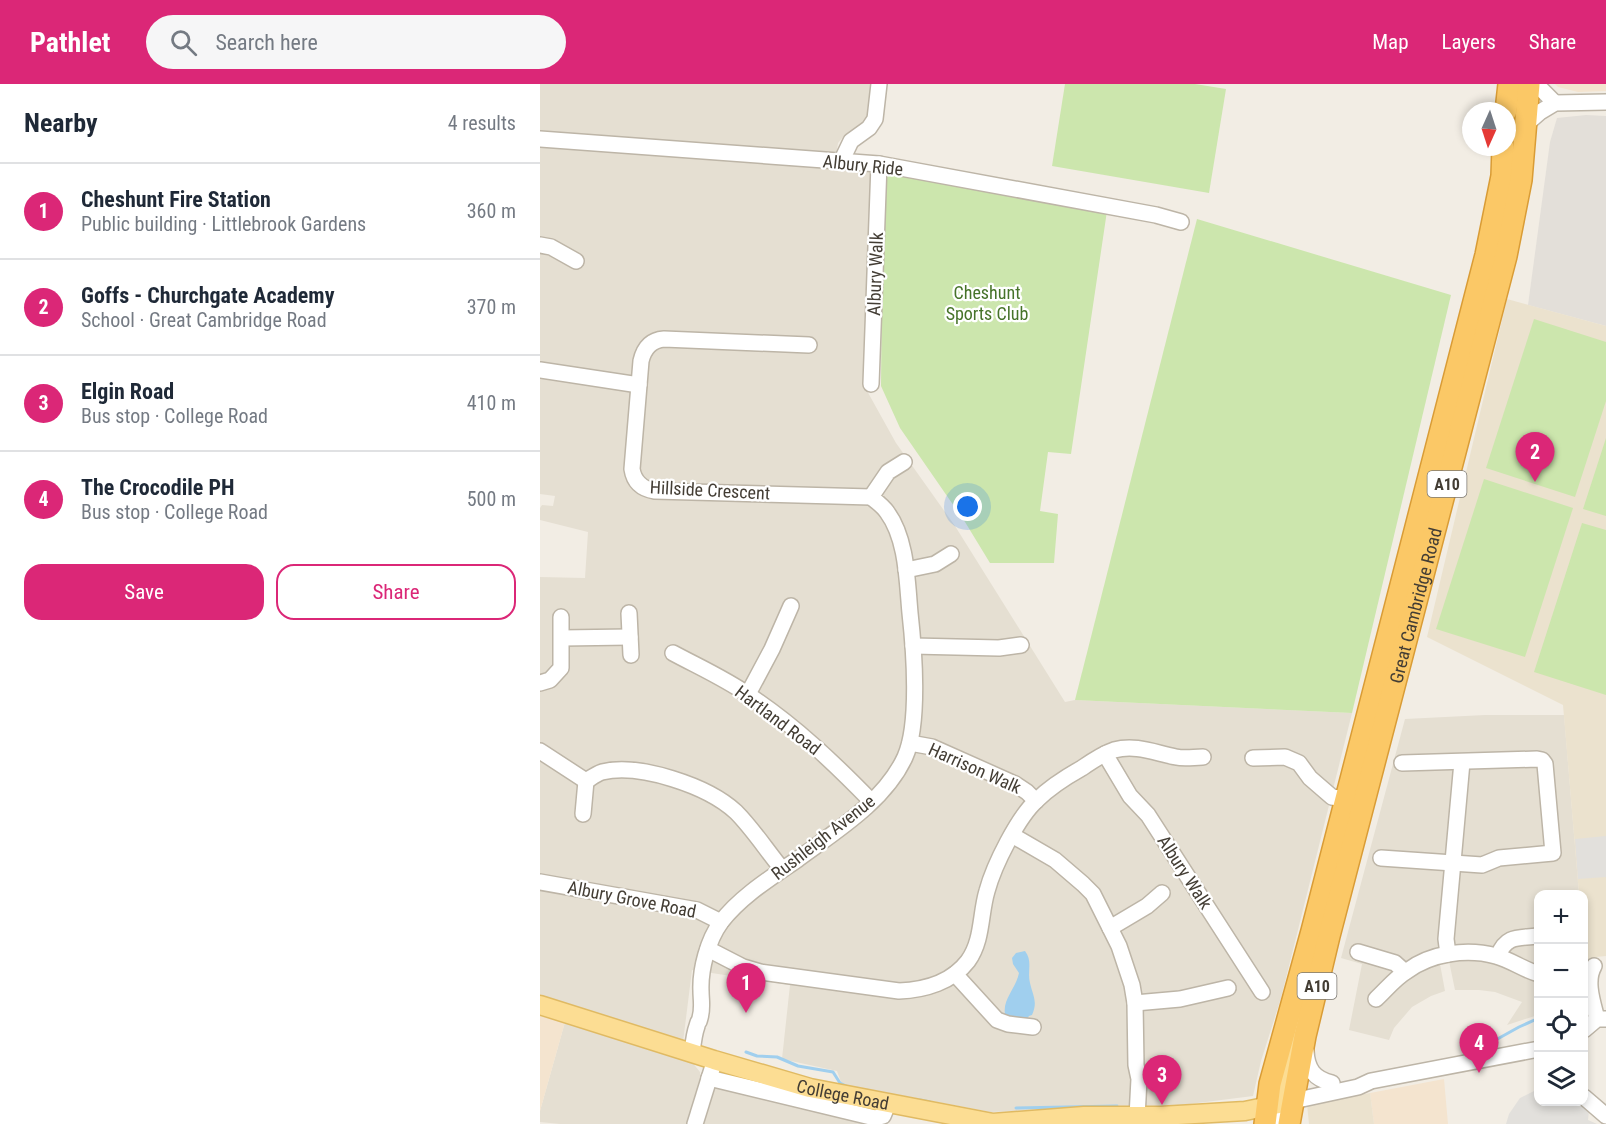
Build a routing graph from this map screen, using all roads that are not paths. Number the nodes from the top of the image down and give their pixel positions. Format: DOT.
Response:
graph roads {
  1 [pos="879,84"];
  2 [pos="1509,84"];
  3 [pos="1529,84"];
  4 [pos="1536,84"];
  5 [pos="1507,102"];
  6 [pos="1606,102"];
  7 [pos="1555,103"];
  8 [pos="1524,126"];
  9 [pos="540,139"];
  10 [pos="1503,156"];
  11 [pos="841,162"];
  12 [pos="879,164"];
  13 [pos="1181,222"];
  14 [pos="540,245"];
  15 [pos="576,261"];
  16 [pos="809,345"];
  17 [pos="540,369"];
  18 [pos="871,384"];
  19 [pos="639,385"];
  20 [pos="904,462"];
  21 [pos="871,496"];
  22 [pos="951,554"];
  23 [pos="906,570"];
  24 [pos="791,606"];
  25 [pos="629,613"];
  26 [pos="561,617"];
  27 [pos="630,637"];
  28 [pos="562,638"];
  29 [pos="1021,645"];
  30 [pos="913,646"];
  31 [pos="673,652"];
  32 [pos="631,655"];
  33 [pos="540,683"];
  34 [pos="748,694"];
  35 [pos="910,742"];
  36 [pos="540,751"];
  37 [pos="1105,754"];
  38 [pos="1203,757"];
  39 [pos="1252,758"];
  40 [pos="1402,762"];
  41 [pos="1462,762"];
  42 [pos="586,781"];
  43 [pos="1345,800"];
  44 [pos="871,801"];
  45 [pos="1036,801"];
  46 [pos="583,814"];
  47 [pos="1012,835"];
  48 [pos="1381,858"];
  49 [pos="1452,863"];
  50 [pos="782,870"];
  51 [pos="540,882"];
  52 [pos="1162,894"];
  53 [pos="721,922"];
  54 [pos="1110,928"];
  55 [pos="1329,936"];
  56 [pos="1534,937"];
  57 [pos="708,949"];
  58 [pos="1358,952"];
  59 [pos="1448,954"];
  60 [pos="1498,957"];
  61 [pos="1405,972"];
  62 [pos="1534,972"];
  63 [pos="1589,972"];
  64 [pos="955,974"];
  65 [pos="1228,988"];
  66 [pos="1262,992"];
  67 [pos="1376,999"];
  68 [pos="1135,1003"];
  69 [pos="540,1005"];
  70 [pos="1602,1019"];
  71 [pos="1033,1027"];
  72 [pos="1588,1028"];
  73 [pos="1305,1036"];
  74 [pos="1534,1050"];
  75 [pos="692,1053"];
  76 [pos="712,1069"];
  77 [pos="1371,1081"];
  78 [pos="1332,1083"];
  79 [pos="1588,1100"];
  80 [pos="1278,1103"];
  81 [pos="1606,1116"];
  82 [pos="1137,1117"];
  83 [pos="1186,1120"];
  84 [pos="1004,1123"];
  85 [pos="695,1124"];
  86 [pos="1277,1124"];
  87 [pos="1289,1124"];
  1 -- 11 [label="street"];
  2 -- 5 [label="highway"];
  3 -- 8 [label="highway, Great Cambridge Road / A10"];
  4 -- 7 [label="street"];
  6 -- 7 [label="street"];
  7 -- 8 [label="street"];
  8 -- 55 [label="highway, Great Cambridge Road / A10"];
  9 -- 11 [label="street, Albury Ride"];
  10 -- 43 [label="highway, Great Cambridge Road / A10"];
  11 -- 12 [label="street, Albury Ride"];
  12 -- 13 [label="street, Albury Ride"];
  12 -- 18 [label="street, Albury Walk"];
  14 -- 15 [label="street"];
  16 -- 19 [label="street, Hillside Crescent"];
  17 -- 19 [label="street"];
  19 -- 21 [label="street, Hillside Crescent"];
  20 -- 21 [label="street"];
  21 -- 23 [label="street, Rushleigh Avenue"];
  22 -- 23 [label="street"];
  23 -- 30 [label="street, Rushleigh Avenue"];
  24 -- 34 [label="street"];
  25 -- 27 [label="street"];
  26 -- 28 [label="street"];
  27 -- 28 [label="street"];
  27 -- 32 [label="street"];
  28 -- 33 [label="street"];
  29 -- 30 [label="street"];
  30 -- 35 [label="street, Rushleigh Avenue"];
  31 -- 34 [label="street, Hartland Road"];
  34 -- 44 [label="street, Hartland Road"];
  35 -- 44 [label="street, Rushleigh Avenue"];
  35 -- 45 [label="street, Harrison Walk"];
  36 -- 42 [label="street"];
  37 -- 38 [label="street"];
  37 -- 45 [label="street"];
  37 -- 66 [label="street, Albury Walk"];
  39 -- 43 [label="street"];
  40 -- 41 [label="street"];
  41 -- 49 [label="street"];
  41 -- 49 [label="street"];
  42 -- 46 [label="street"];
  42 -- 50 [label="street"];
  43 -- 80 [label="highway, Great Cambridge Road / A10"];
  44 -- 50 [label="street, Rushleigh Avenue"];
  45 -- 47 [label="street"];
  47 -- 54 [label="street"];
  47 -- 64 [label="street"];
  48 -- 49 [label="street"];
  49 -- 59 [label="street"];
  50 -- 53 [label="street, Rushleigh Avenue"];
  51 -- 53 [label="street, Albury Grove Road"];
  52 -- 54 [label="street"];
  53 -- 57 [label="street, Rushleigh Avenue"];
  54 -- 68 [label="street"];
  55 -- 73 [label="highway, Great Cambridge Road / A10"];
  55 -- 80 [label="main road"];
  56 -- 60 [label="street"];
  57 -- 64 [label="street"];
  57 -- 75 [label="street, Rushleigh Avenue"];
  58 -- 61 [label="street"];
  59 -- 60 [label="street"];
  59 -- 61 [label="street"];
  60 -- 62 [label="street"];
  61 -- 67 [label="street"];
  63 -- 70 [label="street"];
  64 -- 71 [label="street"];
  65 -- 68 [label="street"];
  68 -- 82 [label="street"];
  69 -- 75 [label="main road, College Road"];
  70 -- 72 [label="street"];
  73 -- 78 [label="street"];
  73 -- 80 [label="highway, Great Cambridge Road / A10"];
  74 -- 77 [label="street, College Road"];
  75 -- 76 [label="main road, College Road"];
  76 -- 84 [label="main road, College Road"];
  76 -- 85 [label="street"];
  77 -- 78 [label="street, College Road"];
  77 -- 80 [label="street, College Road"];
  78 -- 80 [label="street, College Road"];
  79 -- 81 [label="street"];
  80 -- 83 [label="main road, College Road"];
  80 -- 86 [label="street"];
  80 -- 87 [label="highway, Great Cambridge Road / A10"];
  82 -- 83 [label="main road, College Road"];
  82 -- 84 [label="main road, College Road"];
}
